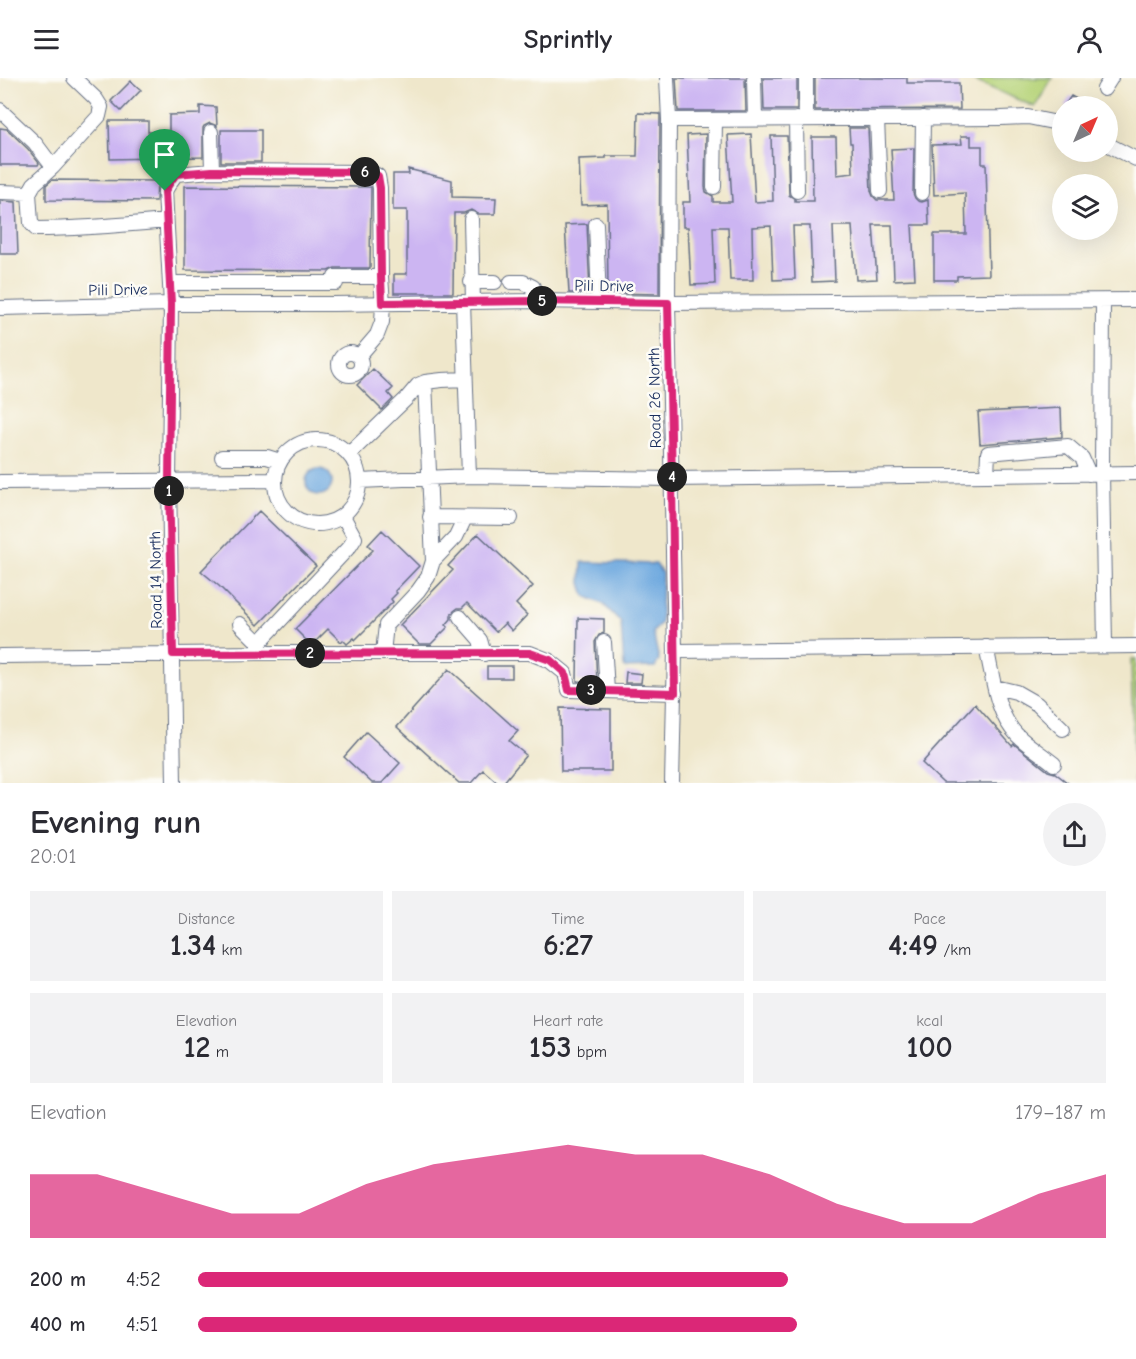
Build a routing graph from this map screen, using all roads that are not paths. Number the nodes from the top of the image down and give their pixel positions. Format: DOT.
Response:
graph roads {
  1 [pos="74,78"];
  2 [pos="668,78"];
  3 [pos="754,78"];
  4 [pos="806,78"];
  5 [pos="0,110"];
  6 [pos="923,118"];
  7 [pos="755,119"];
  8 [pos="801,119"];
  9 [pos="877,119"];
  10 [pos="669,120"];
  11 [pos="715,120"];
  12 [pos="1052,122"];
  13 [pos="211,132"];
  14 [pos="1118,150"];
  15 [pos="1136,159"];
  16 [pos="53,167"];
  17 [pos="212,171"];
  18 [pos="714,187"];
  19 [pos="797,191"];
  20 [pos="880,191"];
  21 [pos="0,192"];
  22 [pos="29,193"];
  23 [pos="922,193"];
  24 [pos="471,219"];
  25 [pos="166,221"];
  26 [pos="596,224"];
  27 [pos="381,277"];
  28 [pos="471,282"];
  29 [pos="495,282"];
  30 [pos="511,282"];
  31 [pos="170,283"];
  32 [pos="336,284"];
  33 [pos="1136,300"];
  34 [pos="534,301"];
  35 [pos="1103,301"];
  36 [pos="468,302"];
  37 [pos="599,302"];
  38 [pos="382,303"];
  39 [pos="668,303"];
  40 [pos="171,304"];
  41 [pos="334,304"];
  42 [pos="0,308"];
  43 [pos="359,356"];
  44 [pos="465,379"];
  45 [pos="426,382"];
  46 [pos="349,454"];
  47 [pos="222,457"];
  48 [pos="280,461"];
  49 [pos="1096,473"];
  50 [pos="1136,473"];
  51 [pos="987,475"];
  52 [pos="469,476"];
  53 [pos="430,478"];
  54 [pos="672,479"];
  55 [pos="169,480"];
  56 [pos="275,480"];
  57 [pos="360,481"];
  58 [pos="0,482"];
  59 [pos="343,516"];
  60 [pos="430,517"];
  61 [pos="465,518"];
  62 [pos="511,518"];
  63 [pos="433,561"];
  64 [pos="460,618"];
  65 [pos="240,624"];
  66 [pos="604,642"];
  67 [pos="1105,645"];
  68 [pos="1136,646"];
  69 [pos="986,647"];
  70 [pos="258,648"];
  71 [pos="675,651"];
  72 [pos="383,653"];
  73 [pos="173,654"];
  74 [pos="484,654"];
  75 [pos="0,656"];
  76 [pos="995,687"];
  77 [pos="607,691"];
  78 [pos="675,693"];
  79 [pos="1064,729"];
  80 [pos="1054,764"];
  81 [pos="174,783"];
  82 [pos="672,783"];
  1 -- 16 [label="street"];
  2 -- 10 [label="street, Road 26 North"];
  3 -- 7 [label="street"];
  4 -- 8 [label="street"];
  5 -- 16 [label="street"];
  6 -- 9 [label="street"];
  6 -- 12 [label="street"];
  6 -- 23 [label="street"];
  7 -- 8 [label="street"];
  7 -- 11 [label="street"];
  8 -- 9 [label="street"];
  8 -- 19 [label="street"];
  9 -- 20 [label="street"];
  10 -- 11 [label="street"];
  10 -- 39 [label="street, Road 26 North"];
  11 -- 18 [label="street"];
  13 -- 17 [label="street"];
  14 -- 15 [label="street"];
  16 -- 22 [label="street"];
  17 -- 25 [label="street, Road 14 North"];
  17 -- 27 [label="street"];
  21 -- 22 [label="street"];
  22 -- 25 [label="street"];
  24 -- 28 [label="street"];
  25 -- 31 [label="street, Road 14 North"];
  26 -- 37 [label="street"];
  27 -- 32 [label="street"];
  27 -- 38 [label="street"];
  28 -- 29 [label="street"];
  28 -- 36 [label="street"];
  30 -- 34 [label="street"];
  31 -- 32 [label="street"];
  31 -- 40 [label="street, Road 14 North"];
  32 -- 41 [label="street"];
  33 -- 35 [label="street, Pili Drive"];
  34 -- 36 [label="street, Pili Drive"];
  34 -- 37 [label="street, Pili Drive"];
  35 -- 39 [label="street, Pili Drive"];
  35 -- 49 [label="street"];
  36 -- 38 [label="street, Pili Drive"];
  36 -- 44 [label="street"];
  37 -- 39 [label="street, Pili Drive"];
  38 -- 41 [label="street, Pili Drive"];
  38 -- 43 [label="street"];
  39 -- 54 [label="street, Road 26 North"];
  40 -- 41 [label="street, Pili Drive"];
  40 -- 42 [label="street, Pili Drive"];
  40 -- 55 [label="street, Road 14 North"];
  44 -- 45 [label="street"];
  44 -- 52 [label="street"];
  45 -- 46 [label="street"];
  45 -- 53 [label="street"];
  46 -- 48 [label="street"];
  46 -- 57 [label="street"];
  47 -- 48 [label="street"];
  48 -- 56 [label="street"];
  49 -- 50 [label="street"];
  49 -- 51 [label="street"];
  49 -- 51 [label="street"];
  49 -- 67 [label="street"];
  51 -- 54 [label="street"];
  52 -- 53 [label="street"];
  52 -- 54 [label="street"];
  53 -- 57 [label="street"];
  53 -- 60 [label="street"];
  54 -- 71 [label="street, Road 26 North"];
  55 -- 56 [label="street"];
  55 -- 58 [label="street"];
  55 -- 73 [label="street, Road 14 North"];
  56 -- 59 [label="street"];
  57 -- 59 [label="street"];
  59 -- 70 [label="street"];
  60 -- 61 [label="street"];
  60 -- 63 [label="street"];
  61 -- 62 [label="street"];
  61 -- 63 [label="street"];
  63 -- 72 [label="street"];
  64 -- 74 [label="street"];
  65 -- 70 [label="street"];
  66 -- 77 [label="street"];
  67 -- 68 [label="street"];
  67 -- 69 [label="street"];
  69 -- 71 [label="street"];
  69 -- 76 [label="street"];
  70 -- 72 [label="street"];
  70 -- 73 [label="street"];
  71 -- 78 [label="street, Road 26 North"];
  72 -- 74 [label="street"];
  73 -- 75 [label="street"];
  73 -- 81 [label="street, Road 14 North"];
  74 -- 77 [label="street"];
  76 -- 79 [label="street"];
  76 -- 80 [label="street"];
  77 -- 78 [label="street"];
  78 -- 82 [label="street, Road 26 North"];
}
